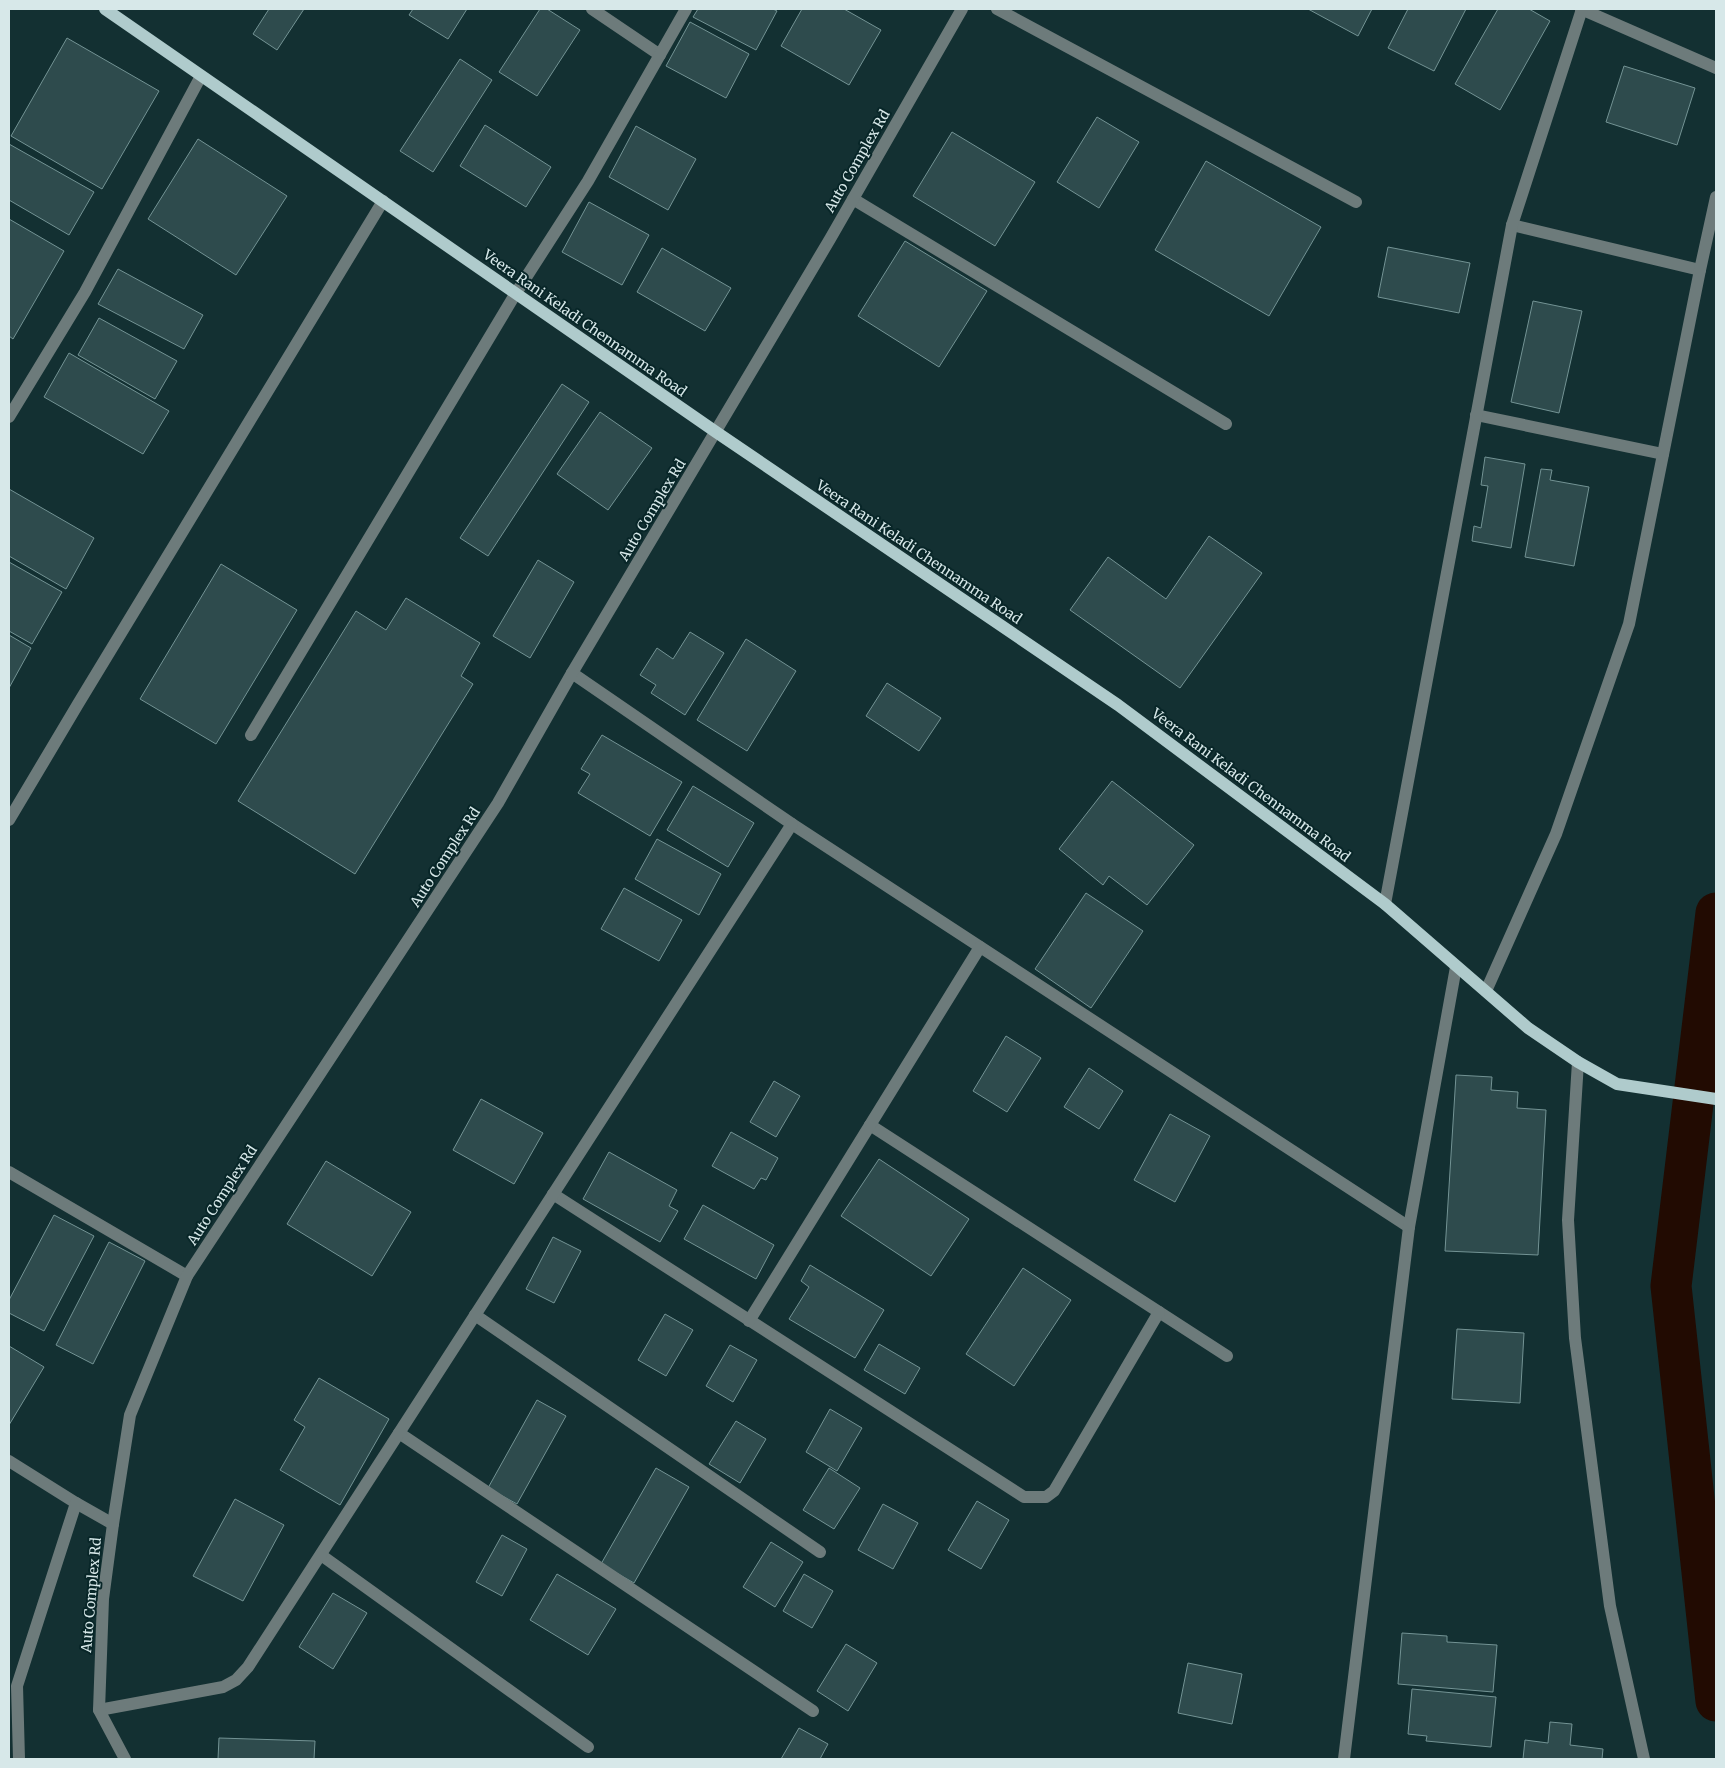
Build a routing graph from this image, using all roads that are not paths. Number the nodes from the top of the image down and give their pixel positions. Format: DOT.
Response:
graph roads {
  1 [pos="105,9"];
  2 [pos="592,9"];
  3 [pos="686,9"];
  4 [pos="962,9"];
  5 [pos="997,9"];
  6 [pos="1582,9"];
  7 [pos="660,55"];
  8 [pos="1716,68"];
  9 [pos="202,76"];
  10 [pos="1716,197"];
  11 [pos="852,199"];
  12 [pos="383,201"];
  13 [pos="1356,202"];
  14 [pos="1512,225"];
  15 [pos="1700,270"];
  16 [pos="516,293"];
  17 [pos="1476,415"];
  18 [pos="9,417"];
  19 [pos="1226,424"];
  20 [pos="716,432"];
  21 [pos="1663,454"];
  22 [pos="572,673"];
  23 [pos="251,735"];
  24 [pos="9,820"];
  25 [pos="792,824"];
  26 [pos="1385,904"];
  27 [pos="980,947"];
  28 [pos="1456,967"];
  29 [pos="1486,991"];
  30 [pos="1578,1062"];
  31 [pos="1713,1099"];
  32 [pos="870,1125"];
  33 [pos="9,1172"];
  34 [pos="553,1194"];
  35 [pos="1409,1227"];
  36 [pos="187,1276"];
  37 [pos="1159,1312"];
  38 [pos="475,1315"];
  39 [pos="749,1321"];
  40 [pos="1227,1356"];
  41 [pos="399,1433"];
  42 [pos="9,1461"];
  43 [pos="76,1503"];
  44 [pos="113,1524"];
  45 [pos="820,1552"];
  46 [pos="321,1555"];
  47 [pos="13,1684"];
  48 [pos="100,1710"];
  49 [pos="813,1711"];
  50 [pos="588,1747"];
  51 [pos="19,1759"];
  52 [pos="124,1759"];
  53 [pos="1344,1759"];
  54 [pos="1644,1759"];
  1 -- 9 [label="main road, Veera Rani Keladi Chennamma Road"];
  2 -- 7 [label="street"];
  3 -- 7 [label="street"];
  4 -- 11 [label="street, Auto Complex Rd"];
  5 -- 13 [label="street"];
  6 -- 8 [label="street"];
  6 -- 14 [label="street"];
  7 -- 16 [label="street"];
  9 -- 12 [label="main road, Veera Rani Keladi Chennamma Road"];
  9 -- 18 [label="street"];
  10 -- 15 [label="street"];
  11 -- 19 [label="street"];
  11 -- 20 [label="street, Auto Complex Rd"];
  12 -- 16 [label="main road, Veera Rani Keladi Chennamma Road"];
  12 -- 24 [label="street"];
  14 -- 15 [label="street"];
  14 -- 17 [label="street"];
  15 -- 21 [label="street"];
  16 -- 20 [label="main road, Veera Rani Keladi Chennamma Road"];
  16 -- 23 [label="street"];
  17 -- 21 [label="street"];
  17 -- 26 [label="street"];
  20 -- 22 [label="street, Auto Complex Rd"];
  20 -- 26 [label="main road, Veera Rani Keladi Chennamma Road"];
  21 -- 29 [label="street"];
  22 -- 25 [label="street"];
  22 -- 36 [label="street, Auto Complex Rd"];
  25 -- 27 [label="street"];
  25 -- 34 [label="street"];
  26 -- 28 [label="main road, Veera Rani Keladi Chennamma Road"];
  27 -- 32 [label="street"];
  27 -- 35 [label="street"];
  28 -- 29 [label="main road, Veera Rani Keladi Chennamma Road"];
  28 -- 35 [label="street"];
  29 -- 30 [label="main road, Veera Rani Keladi Chennamma Road"];
  30 -- 31 [label="main road, Veera Rani Keladi Chennamma Road"];
  30 -- 54 [label="street"];
  32 -- 37 [label="street"];
  32 -- 39 [label="street"];
  33 -- 36 [label="street"];
  34 -- 38 [label="street"];
  34 -- 39 [label="street"];
  35 -- 53 [label="street"];
  36 -- 44 [label="street, Auto Complex Rd"];
  37 -- 39 [label="street"];
  37 -- 40 [label="street"];
  38 -- 41 [label="street"];
  38 -- 45 [label="street"];
  41 -- 46 [label="street"];
  41 -- 49 [label="street"];
  42 -- 43 [label="street"];
  43 -- 44 [label="street"];
  43 -- 47 [label="street"];
  44 -- 48 [label="street, Auto Complex Rd"];
  46 -- 48 [label="street"];
  46 -- 50 [label="street"];
  47 -- 51 [label="street"];
  48 -- 52 [label="street, Auto Complex Rd"];
}
